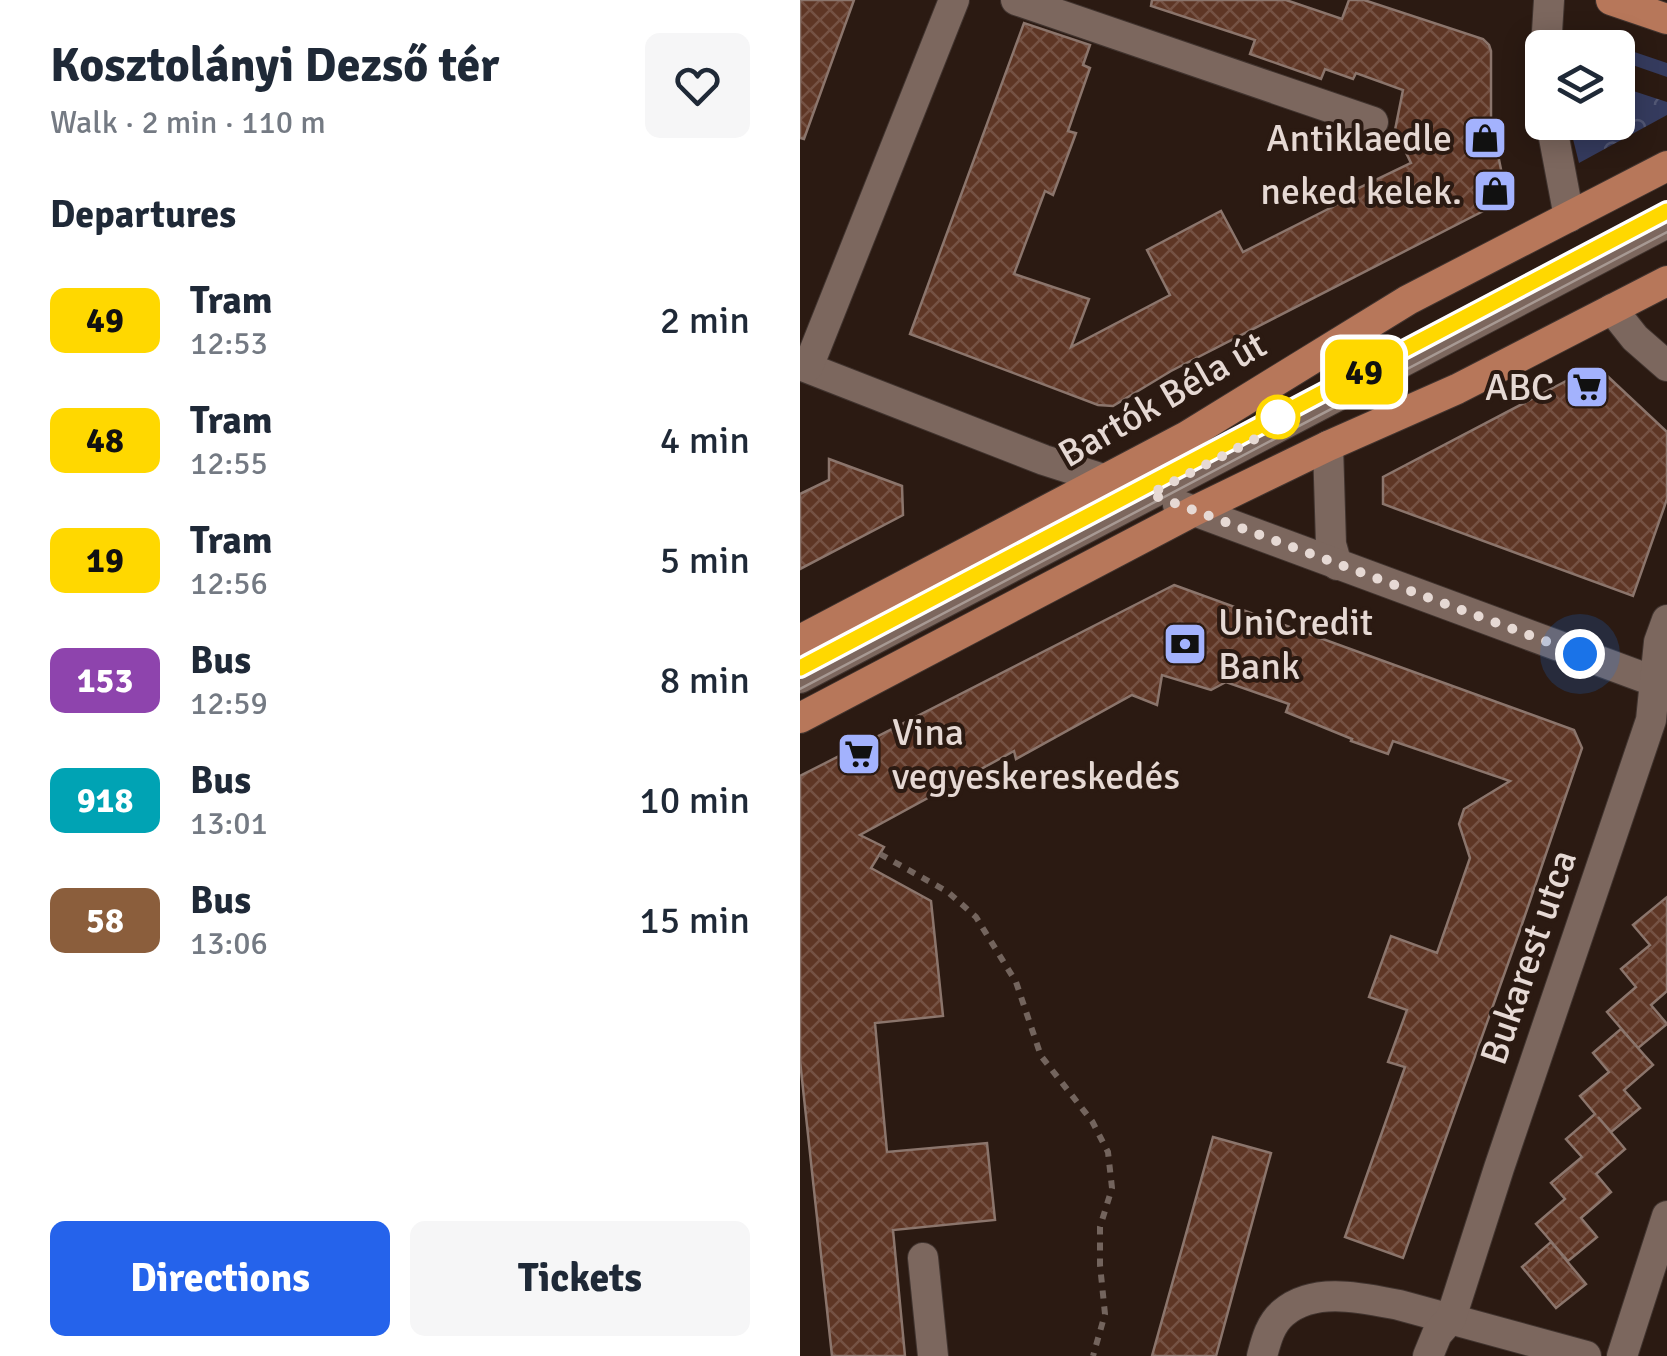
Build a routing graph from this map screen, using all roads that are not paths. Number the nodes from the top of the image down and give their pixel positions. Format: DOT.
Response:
graph roads {
  1 [pos="954,0"];
  2 [pos="1016,0"];
  3 [pos="1550,0"];
  4 [pos="1611,0"];
  5 [pos="1667,19"];
  6 [pos="1548,30"];
  7 [pos="1373,122"];
  8 [pos="1554,140"];
  9 [pos="1667,166"];
  10 [pos="1568,218"];
  11 [pos="1667,222"];
  12 [pos="1667,280"];
  13 [pos="1612,309"];
  14 [pos="804,366"];
  15 [pos="1667,366"];
  16 [pos="1328,446"];
  17 [pos="1106,479"];
  18 [pos="1150,494"];
  19 [pos="1194,511"];
  20 [pos="1337,564"];
  21 [pos="1667,620"];
  22 [pos="800,640"];
  23 [pos="800,678"];
  24 [pos="1661,683"];
  25 [pos="800,718"];
  26 [pos="1667,1216"];
  27 [pos="923,1258"];
  28 [pos="1451,1318"];
  29 [pos="932,1356"];
  30 [pos="1262,1356"];
  31 [pos="1428,1356"];
  32 [pos="1586,1356"];
  33 [pos="1622,1356"];
  1 -- 14 [label="street"];
  2 -- 7 [label="street"];
  3 -- 6 [label="street"];
  4 -- 5 [label="main road"];
  8 -- 10 [label="street"];
  9 -- 10 [label="main road, Bartók Béla út"];
  10 -- 17 [label="main road, Bartók Béla út"];
  11 -- 18 [label="street, Bartók Béla út"];
  12 -- 13 [label="main road"];
  13 -- 15 [label="street"];
  13 -- 16 [label="main road"];
  14 -- 17 [label="street"];
  16 -- 19 [label="main road"];
  16 -- 20 [label="street"];
  17 -- 18 [label="street"];
  17 -- 22 [label="main road, Bartók Béla út"];
  18 -- 19 [label="street"];
  18 -- 23 [label="street, Bartók Béla út"];
  19 -- 20 [label="street"];
  19 -- 25 [label="main road"];
  20 -- 24 [label="street"];
  21 -- 24 [label="street, Bukarest utca"];
  24 -- 28 [label="street, Bukarest utca"];
  26 -- 33 [label="street"];
  27 -- 29 [label="street"];
  28 -- 30 [label="street"];
  28 -- 31 [label="street, Bukarest utca"];
  28 -- 32 [label="street"];
}
